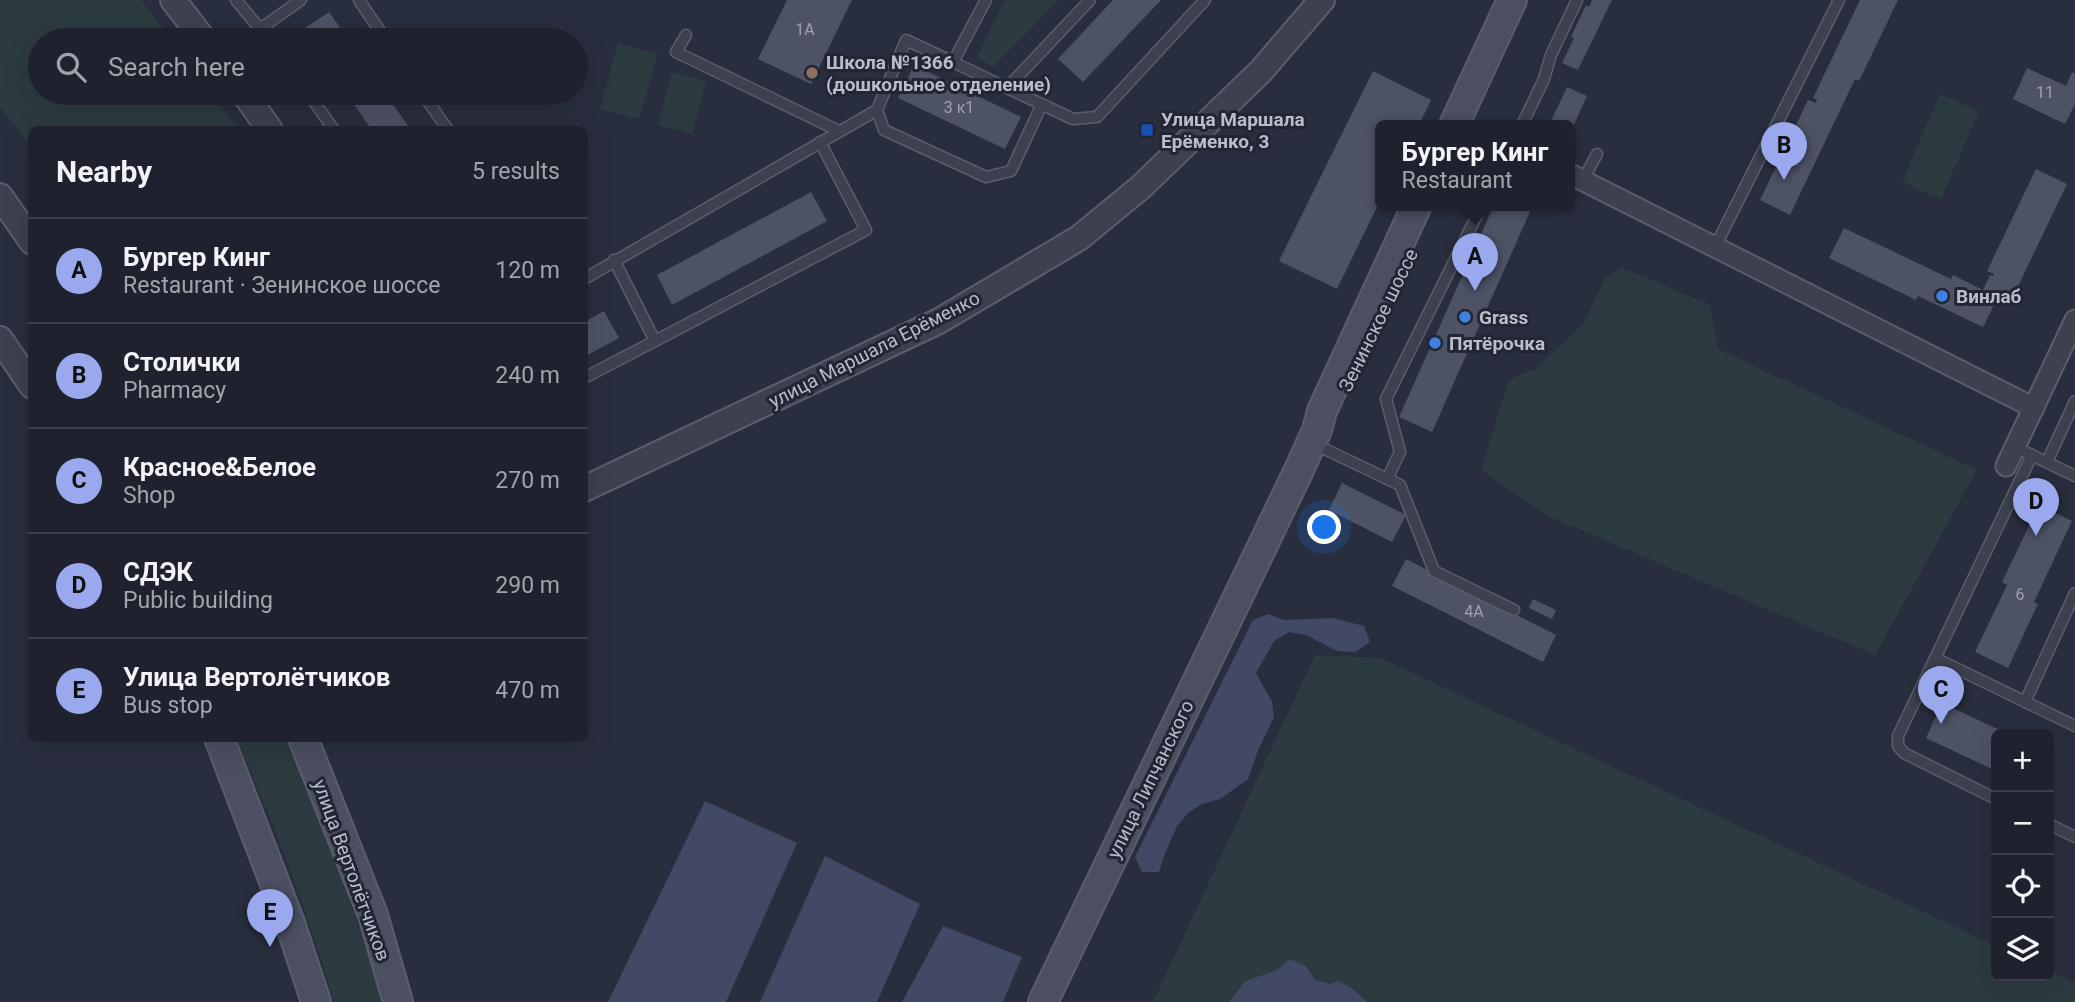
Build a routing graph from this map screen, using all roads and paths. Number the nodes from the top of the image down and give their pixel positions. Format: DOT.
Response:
graph roads {
  1 [pos="173,0"];
  2 [pos="236,0"];
  3 [pos="300,0"];
  4 [pos="359,0"];
  5 [pos="986,0"];
  6 [pos="1090,0"];
  7 [pos="1205,0"];
  8 [pos="1322,0"];
  9 [pos="1512,0"];
  10 [pos="1528,0"];
  11 [pos="1577,0"];
  12 [pos="1839,0"];
  13 [pos="195,28"];
  14 [pos="259,28"];
  15 [pos="261,28"];
  16 [pos="378,28"];
  17 [pos="686,35"];
  18 [pos="953,62"];
  19 [pos="1007,88"];
  20 [pos="1042,104"];
  21 [pos="252,105"];
  22 [pos="316,105"];
  23 [pos="430,105"];
  24 [pos="877,110"];
  25 [pos="1456,120"];
  26 [pos="1473,120"];
  27 [pos="1524,120"];
  28 [pos="267,126"];
  29 [pos="331,126"];
  30 [pos="445,126"];
  31 [pos="839,131"];
  32 [pos="820,142"];
  33 [pos="1597,154"];
  34 [pos="1576,177"];
  35 [pos="0,196"];
  36 [pos="1414,211"];
  37 [pos="1429,211"];
  38 [pos="1479,211"];
  39 [pos="28,236"];
  40 [pos="1715,247"];
  41 [pos="614,260"];
  42 [pos="588,276"];
  43 [pos="2075,320"];
  44 [pos="0,340"];
  45 [pos="655,341"];
  46 [pos="588,376"];
  47 [pos="28,380"];
  48 [pos="2075,401"];
  49 [pos="2034,408"];
  50 [pos="1315,437"];
  51 [pos="2023,451"];
  52 [pos="2047,462"];
  53 [pos="2006,466"];
  54 [pos="2075,476"];
  55 [pos="1387,479"];
  56 [pos="588,487"];
  57 [pos="1256,557"];
  58 [pos="2075,593"];
  59 [pos="1514,610"];
  60 [pos="1935,659"];
  61 [pos="2025,702"];
  62 [pos="2075,726"];
  63 [pos="221,742"];
  64 [pos="305,742"];
  65 [pos="1991,796"];
  66 [pos="2054,826"];
  67 [pos="2075,837"];
  68 [pos="316,1002"];
  69 [pos="398,1002"];
  70 [pos="1043,1002"];
  1 -- 13 [label="street"];
  2 -- 14 [label="lane"];
  3 -- 15 [label="lane"];
  4 -- 16 [label="lane"];
  5 -- 18 [label="lane"];
  6 -- 19 [label="lane"];
  7 -- 20 [label="lane"];
  8 -- 56 [label="street, улица Маршала Ерёменко"];
  9 -- 25 [label="main road"];
  10 -- 26 [label="main road"];
  11 -- 27 [label="lane"];
  12 -- 40 [label="lane"];
  17 -- 31 [label="lane"];
  18 -- 19 [label="lane"];
  18 -- 24 [label="lane"];
  19 -- 20 [label="lane"];
  20 -- 24 [label="lane"];
  21 -- 28 [label="street"];
  22 -- 29 [label="lane"];
  23 -- 30 [label="lane"];
  24 -- 31 [label="lane"];
  31 -- 32 [label="lane"];
  32 -- 41 [label="lane"];
  32 -- 45 [label="lane"];
  33 -- 34 [label="lane"];
  34 -- 40 [label="street"];
  35 -- 39 [label="street"];
  36 -- 50 [label="main road, Зенинское шоссе"];
  37 -- 50 [label="main road, Зенинское шоссе"];
  38 -- 55 [label="lane"];
  40 -- 49 [label="street"];
  41 -- 42 [label="lane"];
  41 -- 45 [label="lane"];
  43 -- 49 [label="street"];
  44 -- 47 [label="street"];
  45 -- 46 [label="lane"];
  48 -- 52 [label="lane"];
  49 -- 51 [label="street"];
  50 -- 55 [label="lane"];
  50 -- 57 [label="main road, Зенинское шоссе"];
  51 -- 52 [label="lane"];
  51 -- 53 [label="street"];
  51 -- 60 [label="lane"];
  52 -- 54 [label="lane"];
  55 -- 59 [label="lane"];
  57 -- 70 [label="main road, улица Липчанского"];
  58 -- 61 [label="lane"];
  60 -- 61 [label="lane"];
  60 -- 65 [label="lane"];
  61 -- 62 [label="lane"];
  63 -- 68 [label="main road"];
  64 -- 69 [label="main road, улица Вертолётчиков"];
  66 -- 67 [label="lane"];
}
